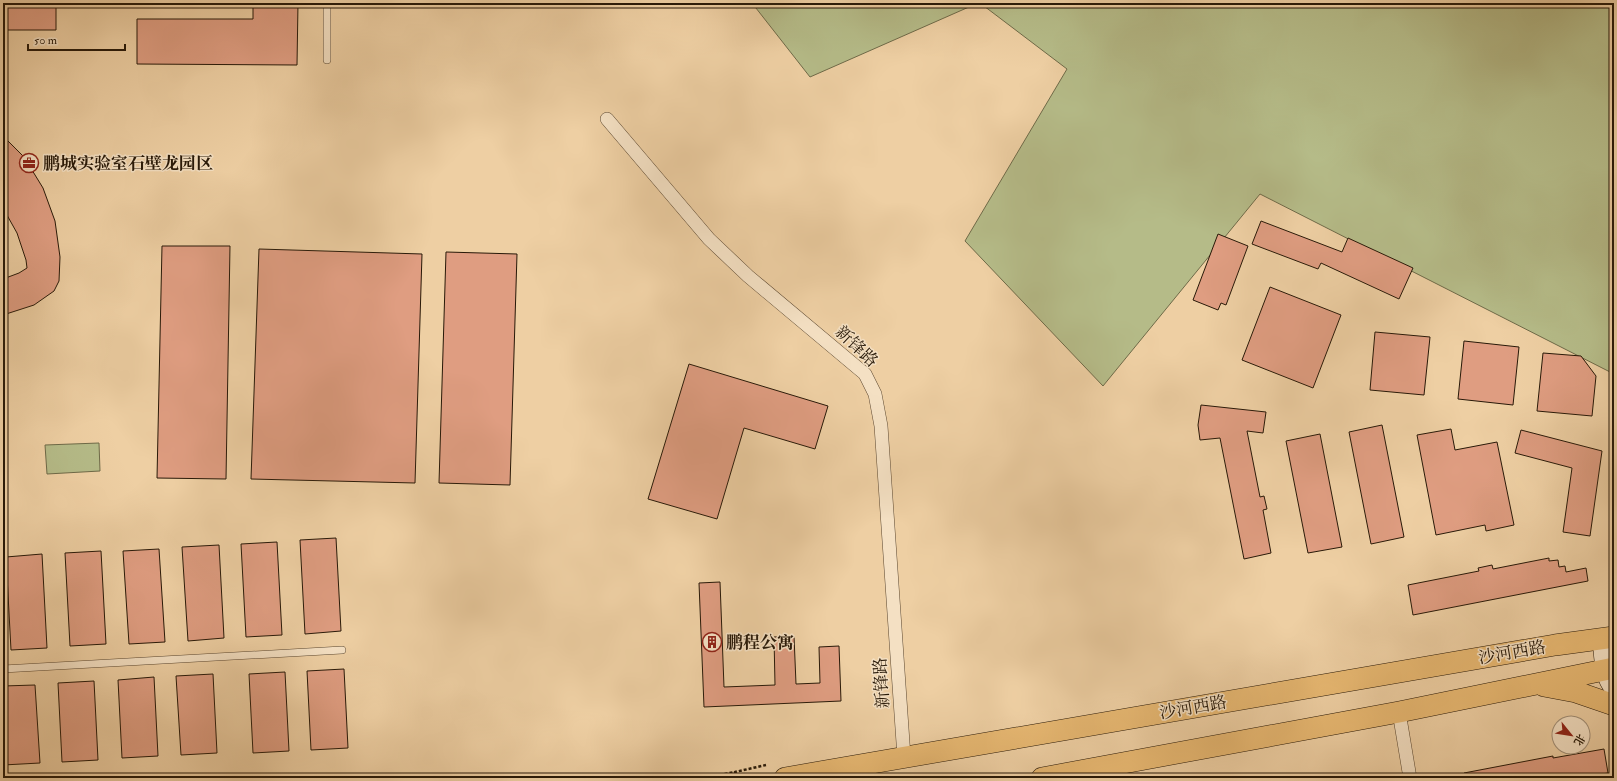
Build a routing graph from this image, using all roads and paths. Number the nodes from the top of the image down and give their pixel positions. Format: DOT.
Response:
graph roads {
  1 [pos="327,3"];
  2 [pos="327,60"];
  3 [pos="607,119"];
  4 [pos="1608,638"];
  5 [pos="342,650"];
  6 [pos="3,669"];
  7 [pos="1610,669"];
  8 [pos="1524,686"];
  9 [pos="1614,688"];
  10 [pos="1614,705"];
  11 [pos="1399,712"];
  12 [pos="904,757"];
  13 [pos="766,765"];
  14 [pos="735,772"];
  15 [pos="705,778"];
  16 [pos="736,778"];
  17 [pos="784,778"];
  18 [pos="1042,778"];
  19 [pos="1410,778"];
  1 -- 2 [label="lane"];
  3 -- 12 [label="street, 新锋路"];
  4 -- 7 [label="street"];
  4 -- 12 [label="main road, 沙河西路"];
  5 -- 6 [label="lane"];
  7 -- 8 [label="main road, 沙河西路"];
  7 -- 9 [label="street"];
  8 -- 10 [label="main road"];
  8 -- 11 [label="main road, 沙河西路"];
  11 -- 18 [label="main road, 沙河西路"];
  11 -- 19 [label="street"];
  12 -- 17 [label="main road, 沙河西路"];
  13 -- 14 [label="path"];
  14 -- 15 [label="path"];
  14 -- 16 [label="path"];
}
